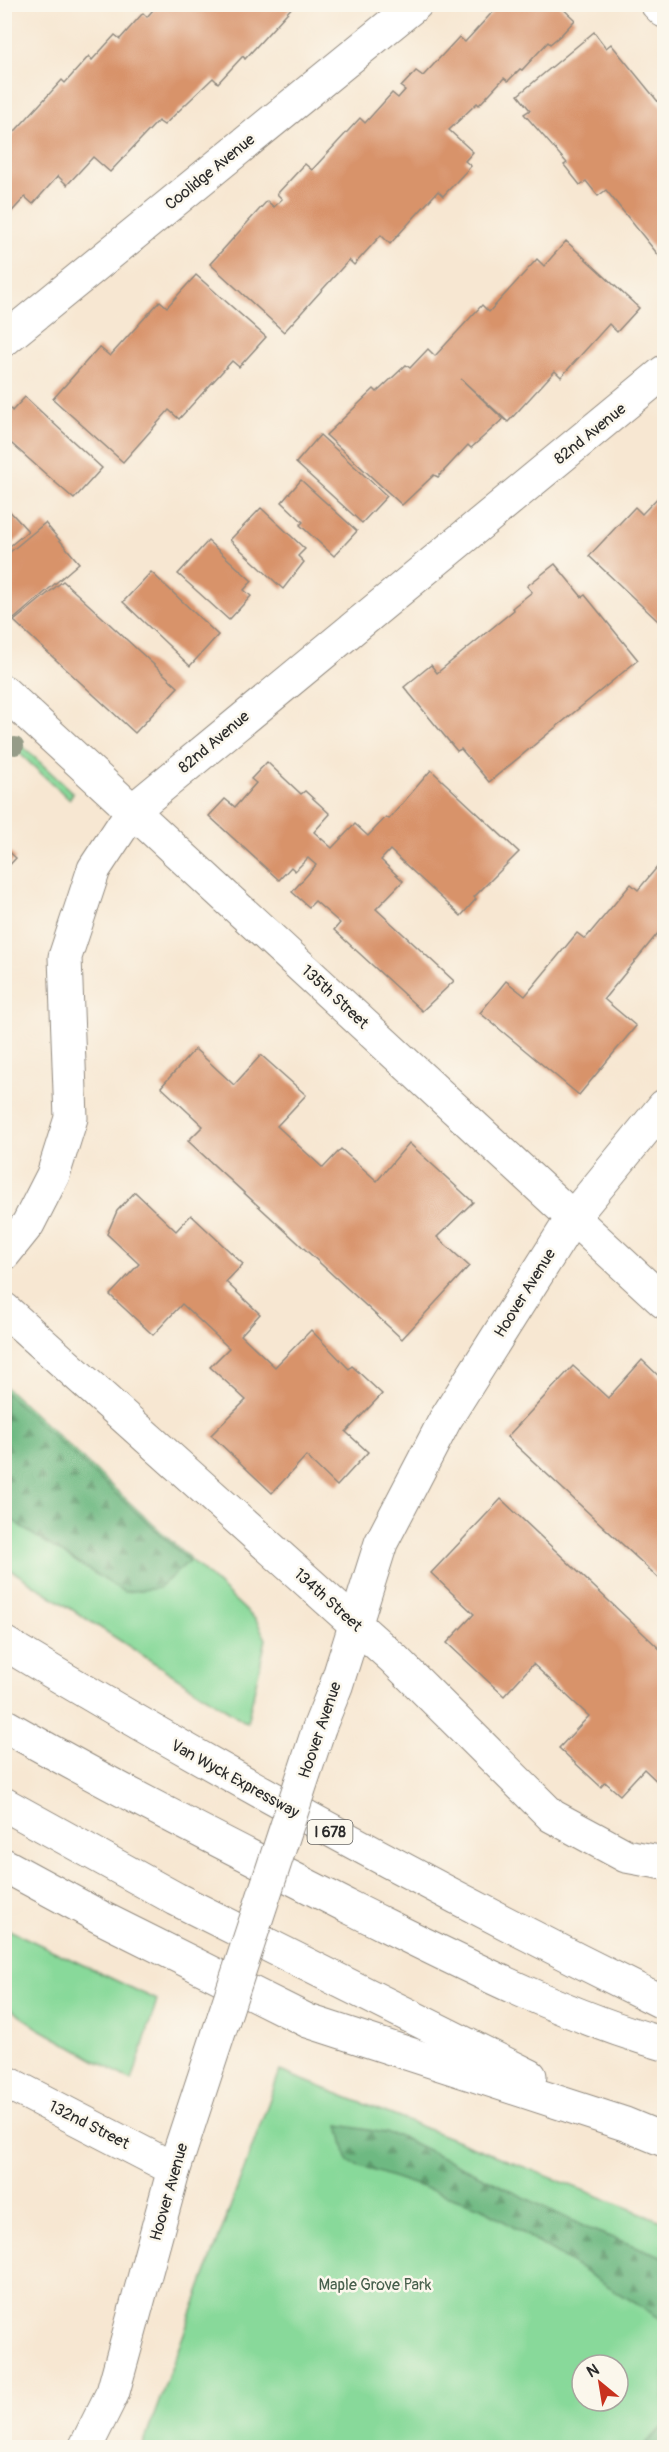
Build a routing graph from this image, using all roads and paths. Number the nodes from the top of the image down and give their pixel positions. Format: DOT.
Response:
graph roads {
  1 [pos="416,4"];
  2 [pos="657,4"];
  3 [pos="664,11"];
  4 [pos="4,340"];
  5 [pos="664,372"];
  6 [pos="4,692"];
  7 [pos="133,810"];
  8 [pos="664,1106"];
  9 [pos="573,1218"];
  10 [pos="4,1254"];
  11 [pos="664,1302"];
  12 [pos="4,1309"];
  13 [pos="354,1624"];
  14 [pos="4,1643"];
  15 [pos="4,1725"];
  16 [pos="4,1804"];
  17 [pos="664,1863"];
  18 [pos="4,1865"];
  19 [pos="664,2003"];
  20 [pos="664,2044"];
  21 [pos="4,2081"];
  22 [pos="625,2124"];
  23 [pos="664,2140"];
  24 [pos="174,2169"];
  25 [pos="85,2448"];
  1 -- 4 [label="main road, Coolidge Avenue"];
  2 -- 3 [label="main road"];
  5 -- 7 [label="main road, 82nd Avenue"];
  6 -- 7 [label="main road, 135th Street"];
  7 -- 9 [label="main road, 135th Street"];
  7 -- 10 [label="main road, 82nd Avenue"];
  8 -- 9 [label="main road, Hoover Avenue"];
  9 -- 11 [label="main road, 135th Street"];
  9 -- 13 [label="main road, Hoover Avenue"];
  12 -- 13 [label="main road, 134th Street"];
  13 -- 17 [label="main road, 134th Street"];
  13 -- 24 [label="main road, Hoover Avenue, bridge"];
  14 -- 19 [label="main road, Van Wyck Expressway / I 678"];
  15 -- 20 [label="main road"];
  16 -- 22 [label="main road"];
  18 -- 22 [label="main road"];
  21 -- 24 [label="main road, 132nd Street"];
  22 -- 23 [label="main road"];
  24 -- 25 [label="main road, Hoover Avenue"];
}
